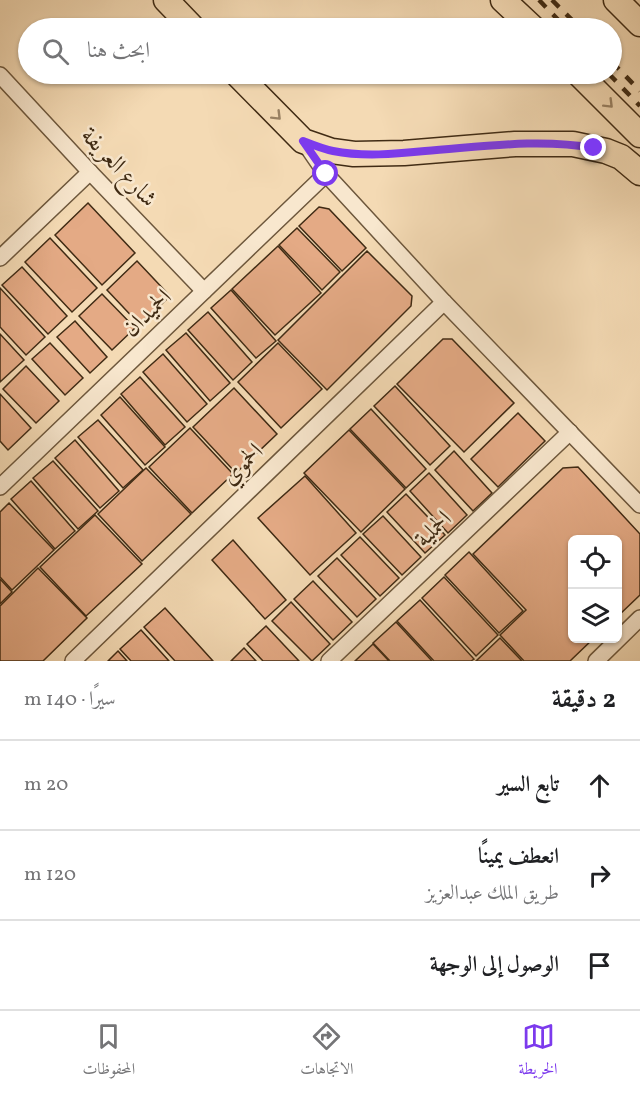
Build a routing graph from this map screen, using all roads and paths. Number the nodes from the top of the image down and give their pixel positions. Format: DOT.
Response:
graph roads {
  1 [pos="166,0"];
  2 [pos="503,0"];
  3 [pos="616,0"];
  4 [pos="184,18"];
  5 [pos="522,18"];
  6 [pos="640,24"];
  7 [pos="0,75"];
  8 [pos="247,84"];
  9 [pos="589,84"];
  10 [pos="640,135"];
  11 [pos="303,141"];
  12 [pos="90,172"];
  13 [pos="640,173"];
  14 [pos="326,174"];
  15 [pos="0,258"];
  16 [pos="204,291"];
  17 [pos="444,302"];
  18 [pos="570,432"];
  19 [pos="0,487"];
  20 [pos="640,505"];
  21 [pos="640,618"];
  22 [pos="73,661"];
  23 [pos="330,661"];
  24 [pos="596,661"];
  1 -- 4 [label="main road"];
  2 -- 5 [label="main road"];
  3 -- 6 [label="main road"];
  7 -- 12 [label="street, شارع العريفة"];
  8 -- 11 [label="main road, one-way"];
  9 -- 10 [label="main road, one-way"];
  11 -- 13 [label="main road"];
  11 -- 14 [label="street"];
  12 -- 15 [label="street"];
  12 -- 16 [label="street, شارع العريفة"];
  14 -- 16 [label="street, الحميدان"];
  14 -- 17 [label="street"];
  16 -- 19 [label="street, الحميدان"];
  17 -- 18 [label="street"];
  17 -- 22 [label="street, الحموي"];
  18 -- 20 [label="street"];
  18 -- 23 [label="street, الحملية"];
  21 -- 24 [label="street"];
}
